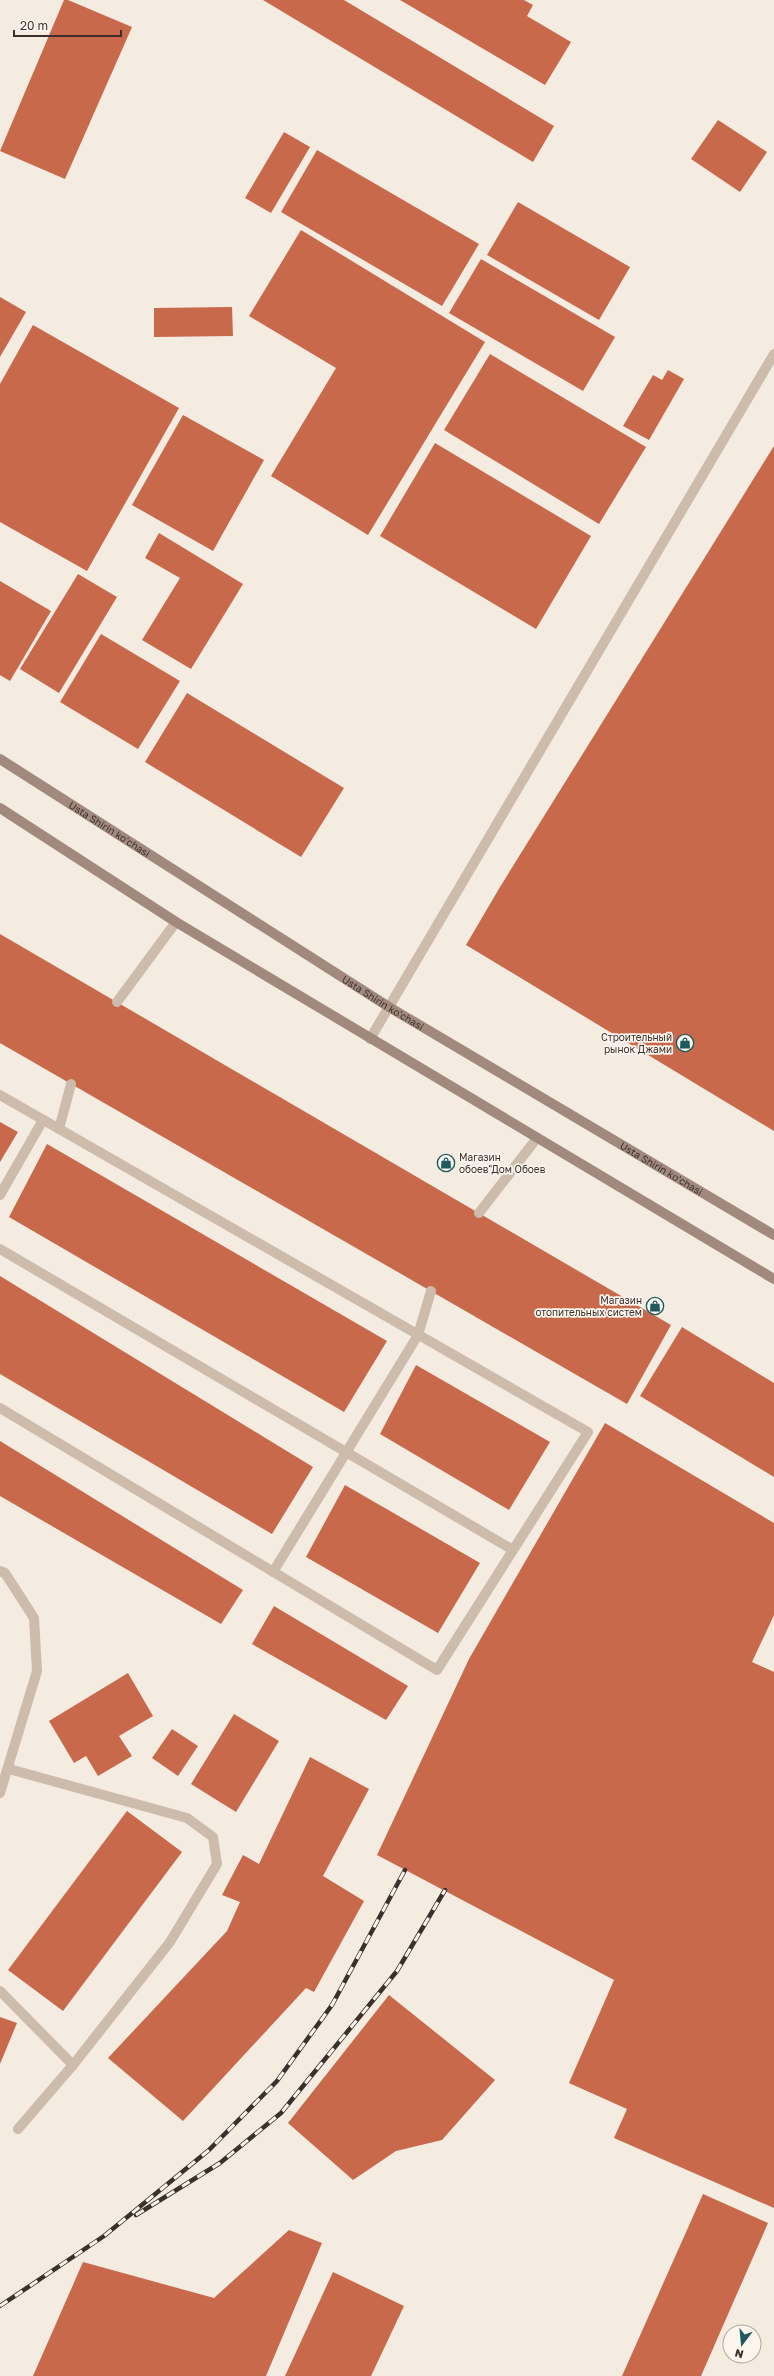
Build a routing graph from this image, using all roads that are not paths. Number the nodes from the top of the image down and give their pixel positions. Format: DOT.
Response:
graph roads {
  1 [pos="774,354"];
  2 [pos="0,759"];
  3 [pos="0,808"];
  4 [pos="176,922"];
  5 [pos="117,1002"];
  6 [pos="389,1007"];
  7 [pos="370,1039"];
  8 [pos="71,1084"];
  9 [pos="0,1095"];
  10 [pos="43,1120"];
  11 [pos="59,1129"];
  12 [pos="537,1138"];
  13 [pos="0,1195"];
  14 [pos="479,1213"];
  15 [pos="774,1236"];
  16 [pos="0,1249"];
  17 [pos="774,1279"];
  18 [pos="431,1291"];
  19 [pos="418,1335"];
  20 [pos="0,1408"];
  21 [pos="346,1452"];
  22 [pos="513,1550"];
  23 [pos="0,1571"];
  24 [pos="273,1572"];
  25 [pos="9,1769"];
  26 [pos="0,1793"];
  27 [pos="0,1991"];
  28 [pos="73,2065"];
  29 [pos="18,2129"];
  1 -- 6 [label="lane"];
  2 -- 6 [label="main road, Usta Shirin ko'chasi"];
  3 -- 4 [label="main road"];
  4 -- 5 [label="lane"];
  4 -- 7 [label="main road"];
  6 -- 7 [label="lane"];
  6 -- 15 [label="main road, Usta Shirin ko'chasi"];
  7 -- 12 [label="main road"];
  8 -- 11 [label="lane"];
  9 -- 10 [label="lane"];
  10 -- 11 [label="lane"];
  10 -- 13 [label="lane"];
  11 -- 19 [label="lane"];
  12 -- 14 [label="lane"];
  12 -- 17 [label="main road"];
  16 -- 21 [label="lane"];
  18 -- 19 [label="lane"];
  19 -- 21 [label="lane"];
  19 -- 22 [label="lane"];
  20 -- 24 [label="lane"];
  21 -- 22 [label="lane"];
  21 -- 24 [label="lane"];
  22 -- 24 [label="lane"];
  23 -- 25 [label="lane"];
  25 -- 26 [label="lane"];
  25 -- 28 [label="lane"];
  27 -- 28 [label="lane"];
  28 -- 29 [label="lane"];
}
